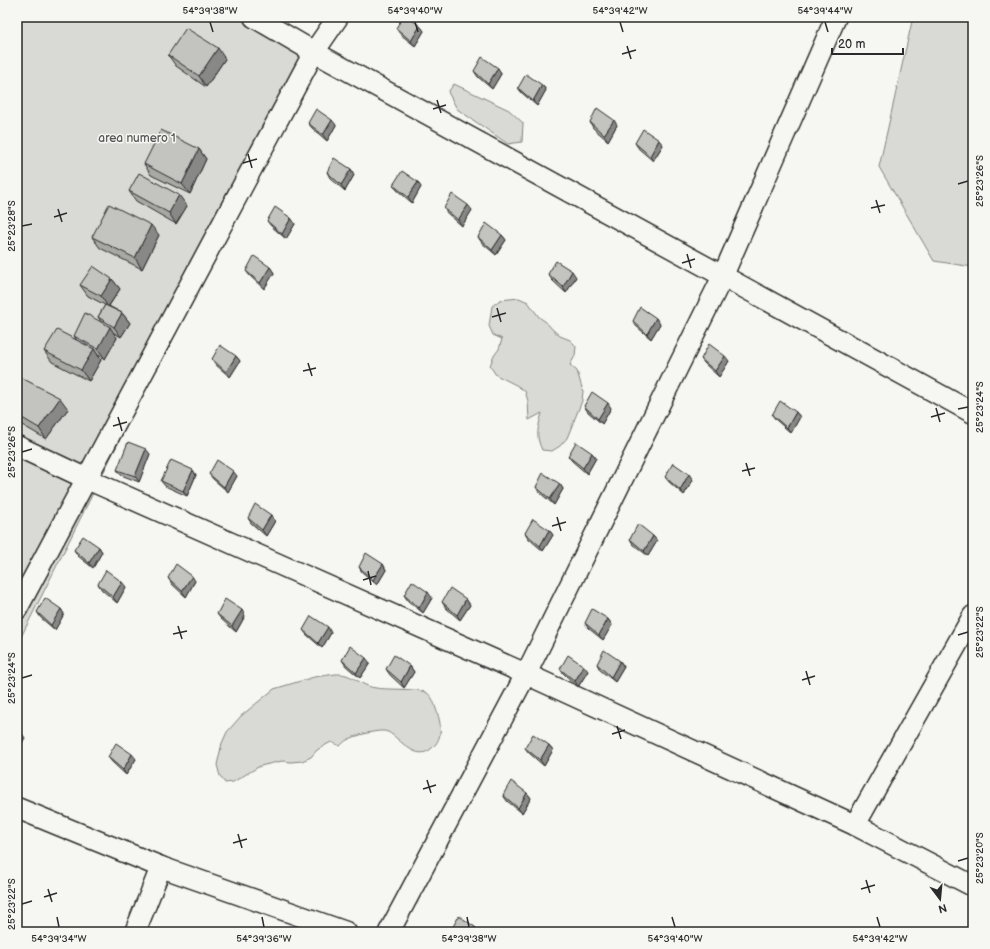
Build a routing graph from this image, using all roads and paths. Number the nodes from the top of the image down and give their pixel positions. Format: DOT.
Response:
graph roads {
  1 [pos="254,17"];
  2 [pos="338,17"];
  3 [pos="836,17"];
  4 [pos="314,52"];
  5 [pos="723,275"];
  6 [pos="973,413"];
  7 [pos="17,446"];
  8 [pos="87,479"];
  9 [pos="17,608"];
  10 [pos="973,616"];
  11 [pos="526,674"];
  12 [pos="17,808"];
  13 [pos="855,825"];
  14 [pos="161,867"];
  15 [pos="973,886"];
  16 [pos="135,932"];
  17 [pos="346,932"];
  18 [pos="389,932"];
  1 -- 4 [label="street"];
  2 -- 4 [label="street"];
  3 -- 5 [label="street"];
  4 -- 5 [label="street"];
  4 -- 8 [label="street"];
  5 -- 6 [label="street"];
  5 -- 11 [label="street"];
  7 -- 8 [label="street"];
  8 -- 9 [label="street"];
  8 -- 11 [label="street"];
  10 -- 13 [label="street"];
  11 -- 13 [label="street"];
  11 -- 18 [label="street"];
  12 -- 14 [label="street"];
  13 -- 15 [label="street"];
  14 -- 16 [label="street"];
  14 -- 17 [label="street"];
}
